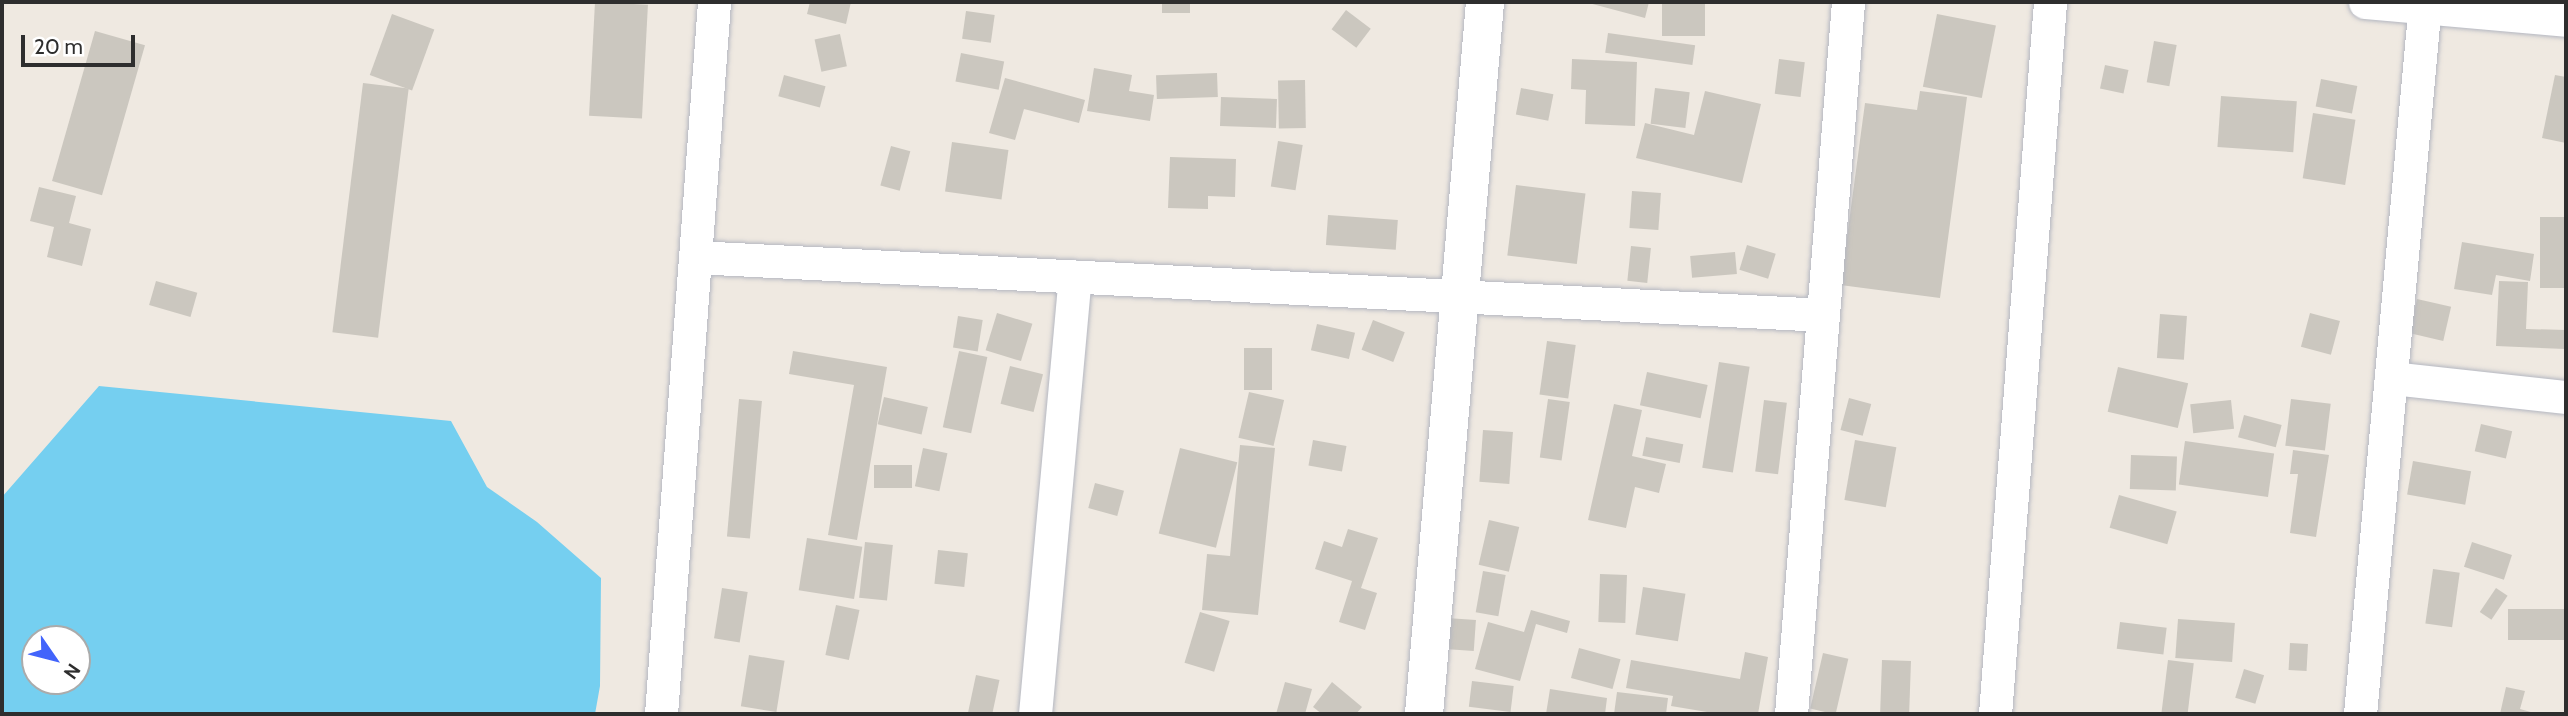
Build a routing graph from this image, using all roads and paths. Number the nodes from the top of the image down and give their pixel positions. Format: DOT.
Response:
graph roads {
  1 [pos="714,2"];
  2 [pos="1485,2"];
  3 [pos="1848,2"];
  4 [pos="2050,2"];
  5 [pos="2365,2"];
  6 [pos="2425,4"];
  7 [pos="2566,20"];
  8 [pos="695,257"];
  9 [pos="1075,277"];
  10 [pos="1460,296"];
  11 [pos="1823,315"];
  12 [pos="2391,378"];
  13 [pos="2566,397"];
  14 [pos="661,714"];
  15 [pos="1035,714"];
  16 [pos="1424,714"];
  17 [pos="1791,714"];
  18 [pos="1995,714"];
  19 [pos="2360,714"];
  1 -- 8 [label="street"];
  2 -- 10 [label="street"];
  3 -- 11 [label="street"];
  4 -- 18 [label="street"];
  5 -- 6 [label="street"];
  6 -- 7 [label="street"];
  6 -- 12 [label="street"];
  8 -- 9 [label="street"];
  8 -- 14 [label="street"];
  9 -- 10 [label="street"];
  9 -- 15 [label="street"];
  10 -- 11 [label="street"];
  10 -- 16 [label="street"];
  11 -- 17 [label="street"];
  12 -- 13 [label="street"];
  12 -- 19 [label="street"];
}
